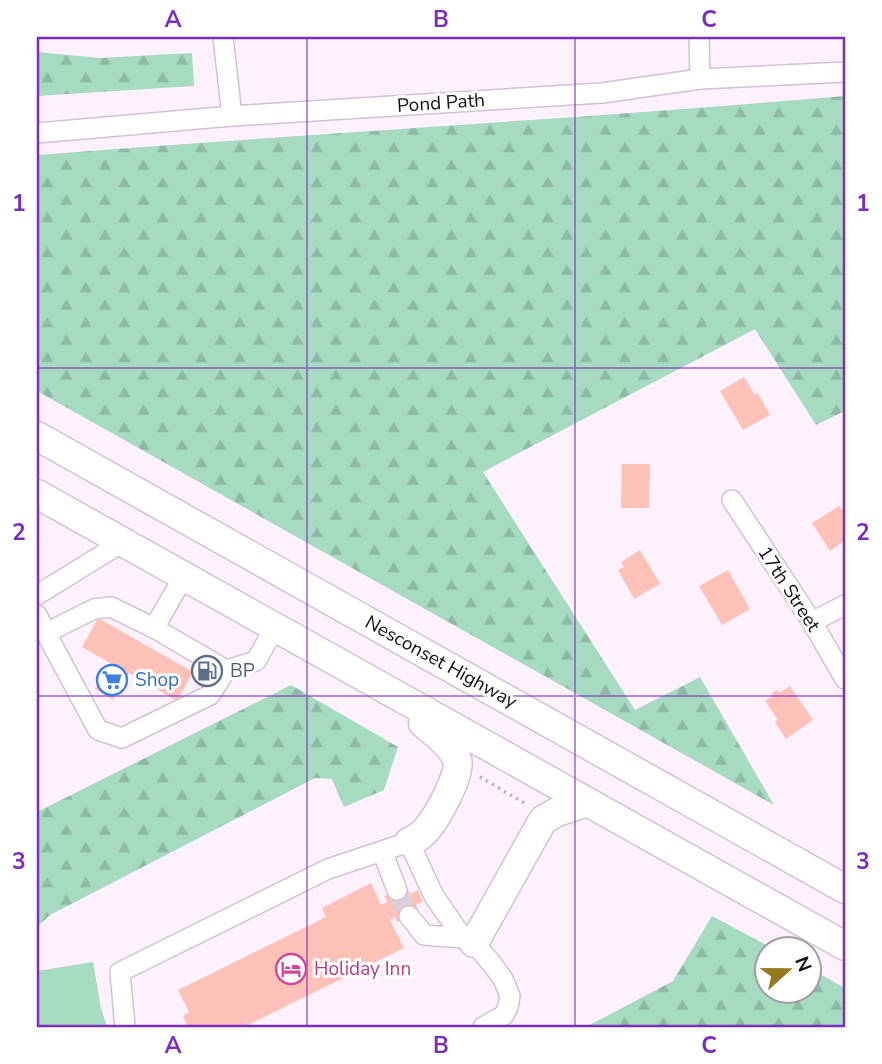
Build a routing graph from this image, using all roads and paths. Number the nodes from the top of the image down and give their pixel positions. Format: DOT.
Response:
graph roads {
  1 [pos="223,37"];
  2 [pos="699,37"];
  3 [pos="845,72"];
  4 [pos="700,79"];
  5 [pos="232,117"];
  6 [pos="37,132"];
  7 [pos="37,436"];
  8 [pos="37,494"];
  9 [pos="732,500"];
  10 [pos="123,542"];
  11 [pos="184,576"];
  12 [pos="37,595"];
  13 [pos="845,605"];
  14 [pos="811,622"];
  15 [pos="41,624"];
  16 [pos="275,627"];
  17 [pos="154,628"];
  18 [pos="226,670"];
  19 [pos="845,679"];
  20 [pos="384,688"];
  21 [pos="480,777"];
  22 [pos="588,802"];
  23 [pos="526,804"];
  24 [pos="409,842"];
  25 [pos="382,851"];
  26 [pos="845,889"];
  27 [pos="397,890"];
  28 [pos="410,916"];
  29 [pos="469,941"];
  30 [pos="845,946"];
  31 [pos="125,1027"];
  32 [pos="483,1027"];
  1 -- 5 [label="street"];
  2 -- 4 [label="street"];
  3 -- 4 [label="street, Pond Path"];
  4 -- 5 [label="street, Pond Path"];
  5 -- 6 [label="street, Pond Path"];
  7 -- 26 [label="highway, Nesconset Highway"];
  8 -- 10 [label="highway"];
  9 -- 14 [label="street, 17th Street"];
  10 -- 11 [label="highway"];
  10 -- 12 [label="street"];
  11 -- 16 [label="highway"];
  11 -- 17 [label="street"];
  13 -- 14 [label="street"];
  14 -- 19 [label="street, 17th Street"];
  15 -- 17 [label="street"];
  15 -- 18 [label="street"];
  16 -- 18 [label="street"];
  16 -- 20 [label="highway"];
  17 -- 18 [label="street"];
  20 -- 22 [label="highway"];
  20 -- 24 [label="highway"];
  21 -- 23 [label="path"];
  22 -- 29 [label="highway"];
  22 -- 30 [label="highway"];
  24 -- 25 [label="street"];
  24 -- 29 [label="street"];
  25 -- 27 [label="street"];
  25 -- 31 [label="street"];
  28 -- 29 [label="street"];
  29 -- 32 [label="street"];
}
